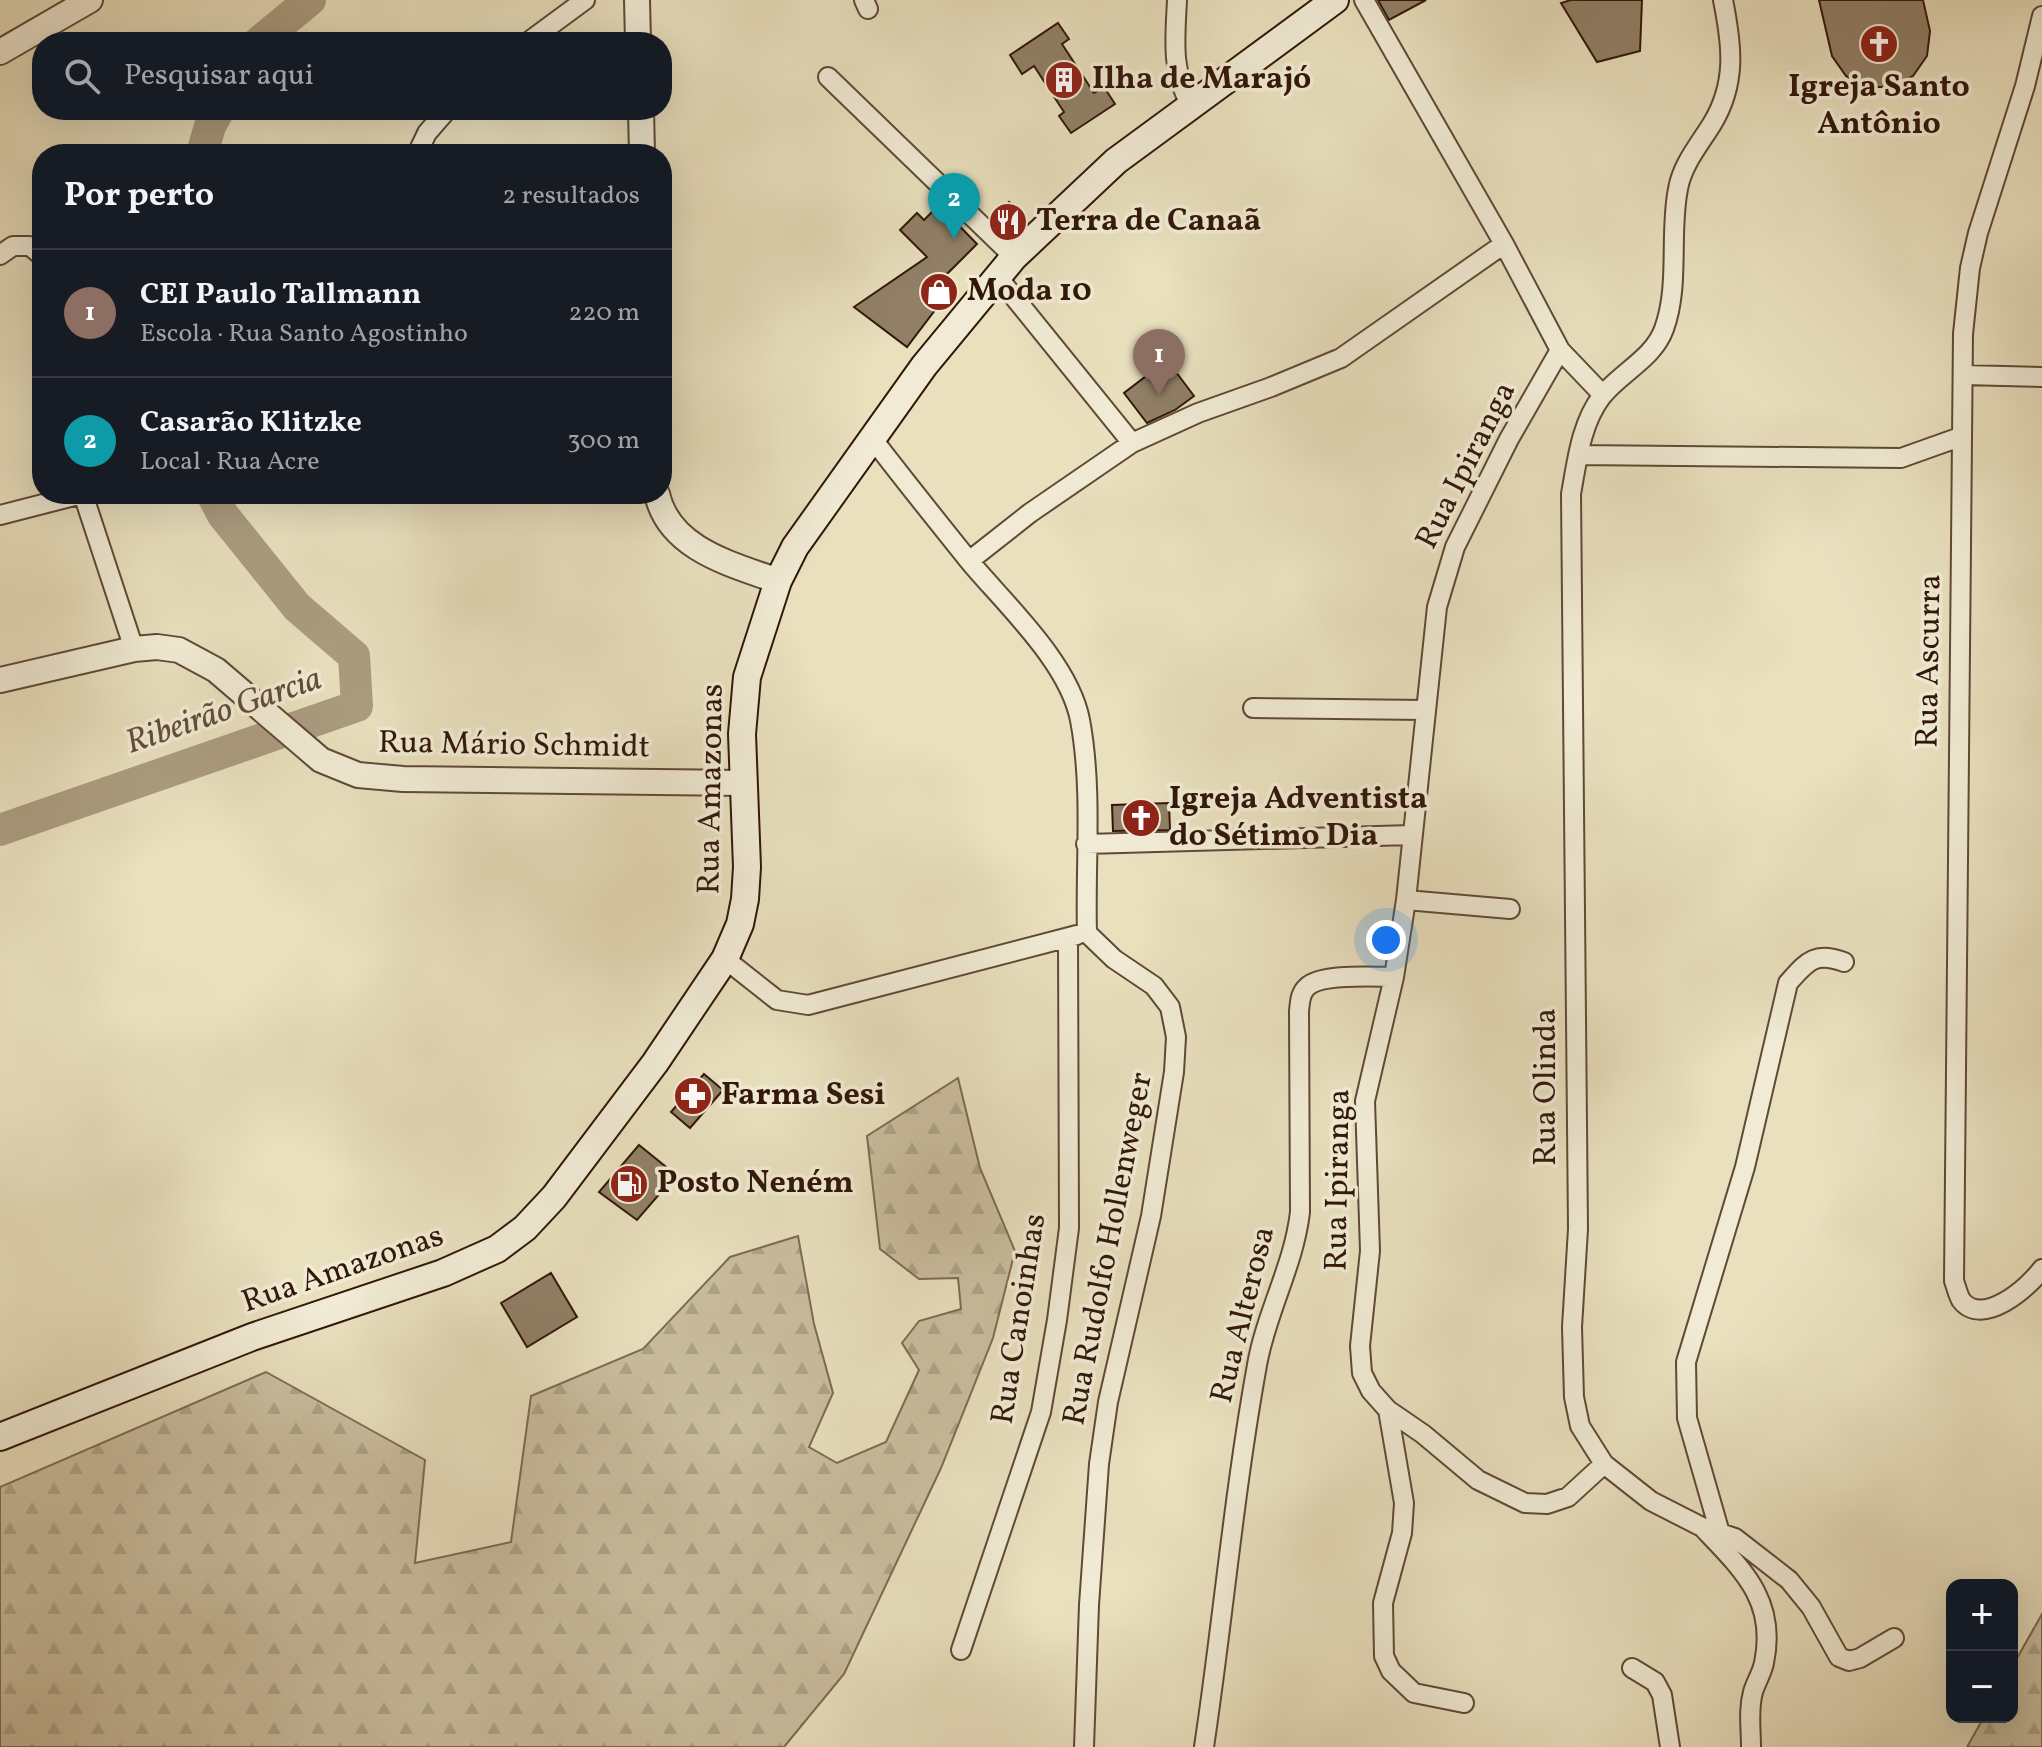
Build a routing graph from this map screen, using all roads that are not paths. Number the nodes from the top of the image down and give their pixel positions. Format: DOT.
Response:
graph roads {
  1 [pos="90,0"];
  2 [pos="585,0"];
  3 [pos="637,0"];
  4 [pos="1177,0"];
  5 [pos="1335,0"];
  6 [pos="1364,0"];
  7 [pos="1723,0"];
  8 [pos="2042,16"];
  9 [pos="542,32"];
  10 [pos="638,32"];
  11 [pos="1,49"];
  12 [pos="828,77"];
  13 [pos="1191,106"];
  14 [pos="438,120"];
  15 [pos="641,120"];
  16 [pos="422,144"];
  17 [pos="642,144"];
  18 [pos="1504,244"];
  19 [pos="32,248"];
  20 [pos="0,255"];
  21 [pos="1005,267"];
  22 [pos="1560,350"];
  23 [pos="1963,375"];
  24 [pos="2042,377"];
  25 [pos="1603,395"];
  26 [pos="1960,437"];
  27 [pos="872,438"];
  28 [pos="1132,443"];
  29 [pos="1578,455"];
  30 [pos="43,504"];
  31 [pos="85,504"];
  32 [pos="660,504"];
  33 [pos="0,515"];
  34 [pos="969,561"];
  35 [pos="778,581"];
  36 [pos="134,649"];
  37 [pos="0,680"];
  38 [pos="1253,708"];
  39 [pos="1426,710"];
  40 [pos="743,783"];
  41 [pos="1412,835"];
  42 [pos="1086,844"];
  43 [pos="1406,900"];
  44 [pos="1510,909"];
  45 [pos="1087,933"];
  46 [pos="1068,938"];
  47 [pos="725,959"];
  48 [pos="1844,962"];
  49 [pos="1394,977"];
  50 [pos="2042,1269"];
  51 [pos="1388,1410"];
  52 [pos="0,1437"];
  53 [pos="1604,1464"];
  54 [pos="1711,1530"];
  55 [pos="1894,1638"];
  56 [pos="961,1650"];
  57 [pos="1632,1668"];
  58 [pos="1464,1703"];
  59 [pos="1084,1747"];
  60 [pos="1204,1747"];
  61 [pos="1670,1747"];
  62 [pos="1751,1747"];
  1 -- 11 [label="street"];
  2 -- 9 [label="street"];
  3 -- 10 [label="street"];
  4 -- 13 [label="street"];
  5 -- 13 [label="main road, Rua Amazonas"];
  6 -- 18 [label="street"];
  7 -- 25 [label="street, Rua Olinda"];
  8 -- 23 [label="street, Rua Ascurra"];
  12 -- 21 [label="street"];
  13 -- 21 [label="main road, Rua Amazonas"];
  14 -- 16 [label="street"];
  15 -- 17 [label="street"];
  18 -- 22 [label="street"];
  18 -- 28 [label="street"];
  19 -- 20 [label="street"];
  21 -- 27 [label="main road, Rua Amazonas"];
  21 -- 28 [label="street"];
  22 -- 25 [label="street"];
  22 -- 39 [label="street, Rua Ipiranga"];
  23 -- 24 [label="street"];
  23 -- 26 [label="street, Rua Ascurra"];
  25 -- 29 [label="street, Rua Olinda"];
  26 -- 29 [label="street"];
  26 -- 50 [label="street, Rua Ascurra"];
  27 -- 34 [label="street"];
  27 -- 35 [label="main road, Rua Amazonas"];
  28 -- 34 [label="street"];
  29 -- 53 [label="street, Rua Olinda"];
  30 -- 33 [label="street"];
  31 -- 36 [label="street"];
  32 -- 35 [label="street"];
  34 -- 42 [label="street"];
  35 -- 40 [label="main road, Rua Amazonas"];
  36 -- 37 [label="street, Rua Mário Schmidt"];
  36 -- 40 [label="street, Rua Mário Schmidt"];
  38 -- 39 [label="street"];
  39 -- 41 [label="street, Rua Ipiranga"];
  40 -- 47 [label="main road, Rua Amazonas"];
  41 -- 42 [label="street"];
  41 -- 43 [label="street, Rua Ipiranga"];
  42 -- 45 [label="street"];
  43 -- 44 [label="street"];
  43 -- 49 [label="street, Rua Ipiranga"];
  45 -- 46 [label="street"];
  45 -- 59 [label="street, Rua Rudolfo Hollenweger"];
  46 -- 47 [label="street"];
  46 -- 56 [label="street, Rua Canoinhas"];
  47 -- 52 [label="main road, Rua Amazonas"];
  48 -- 54 [label="street"];
  49 -- 51 [label="street, Rua Ipiranga"];
  49 -- 60 [label="street, Rua Alterosa"];
  51 -- 53 [label="street, Rua Ipiranga"];
  51 -- 58 [label="street"];
  53 -- 54 [label="street, Rua Olinda"];
  54 -- 55 [label="street, Rua Olinda"];
  54 -- 62 [label="street"];
  57 -- 61 [label="street"];
}
